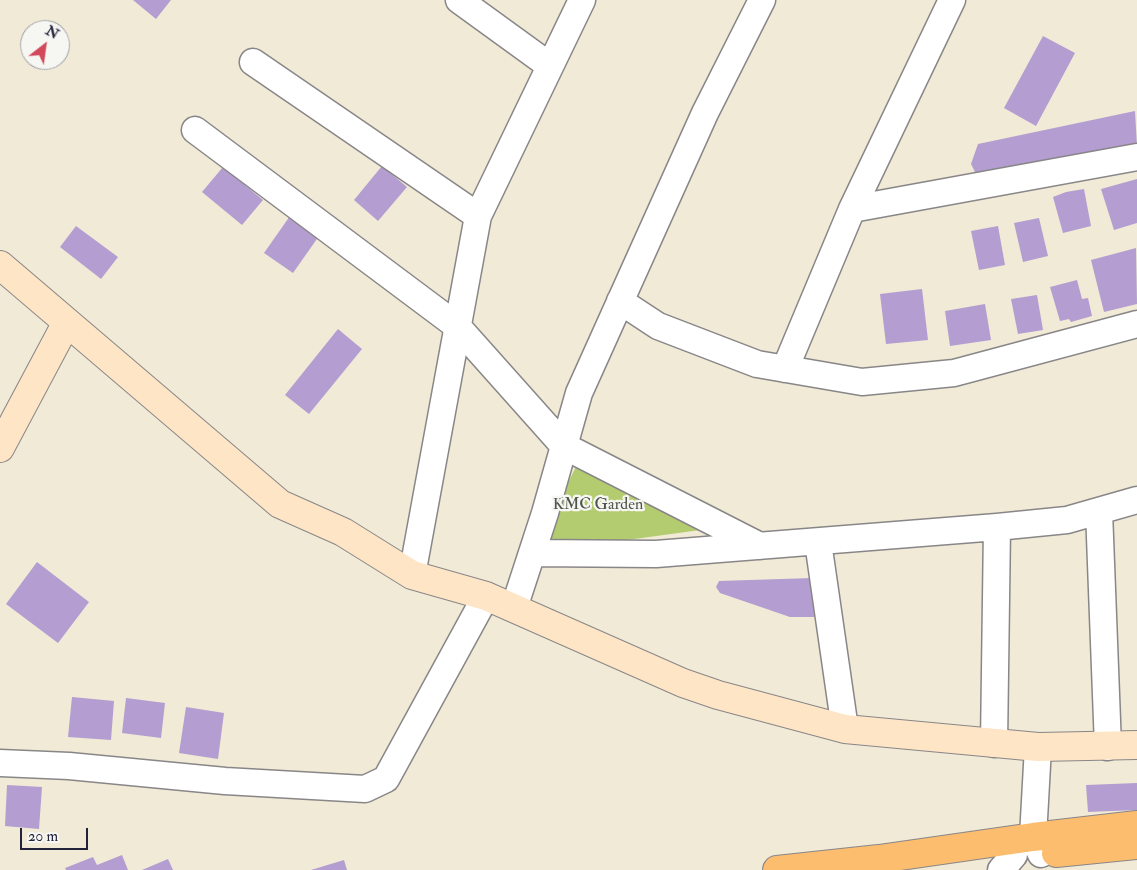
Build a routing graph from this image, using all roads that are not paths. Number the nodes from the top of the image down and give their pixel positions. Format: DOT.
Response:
graph roads {
  1 [pos="459,0"];
  2 [pos="582,0"];
  3 [pos="762,0"];
  4 [pos="952,0"];
  5 [pos="253,62"];
  6 [pos="550,66"];
  7 [pos="195,130"];
  8 [pos="1137,157"];
  9 [pos="852,209"];
  10 [pos="478,216"];
  11 [pos="0,265"];
  12 [pos="620,301"];
  13 [pos="67,322"];
  14 [pos="1137,324"];
  15 [pos="457,326"];
  16 [pos="785,369"];
  17 [pos="564,446"];
  18 [pos="0,448"];
  19 [pos="1137,500"];
  20 [pos="1099,511"];
  21 [pos="997,526"];
  22 [pos="818,542"];
  23 [pos="760,546"];
  24 [pos="532,553"];
  25 [pos="412,575"];
  26 [pos="486,596"];
  27 [pos="514,608"];
  28 [pos="845,729"];
  29 [pos="994,744"];
  30 [pos="1137,745"];
  31 [pos="1038,747"];
  32 [pos="1108,747"];
  33 [pos="0,763"];
  34 [pos="1137,825"];
  35 [pos="1137,845"];
  36 [pos="1022,854"];
  37 [pos="777,870"];
  38 [pos="931,870"];
  1 -- 6 [label="street"];
  2 -- 6 [label="street"];
  3 -- 12 [label="street"];
  4 -- 9 [label="street"];
  5 -- 10 [label="street"];
  6 -- 10 [label="street"];
  7 -- 15 [label="street"];
  8 -- 9 [label="street"];
  9 -- 16 [label="street"];
  10 -- 15 [label="street"];
  11 -- 13 [label="main road"];
  12 -- 16 [label="street"];
  12 -- 17 [label="street"];
  13 -- 18 [label="main road"];
  13 -- 25 [label="main road"];
  14 -- 16 [label="street"];
  15 -- 17 [label="street"];
  15 -- 25 [label="street"];
  17 -- 23 [label="street"];
  17 -- 24 [label="street"];
  19 -- 20 [label="street"];
  20 -- 21 [label="street"];
  20 -- 32 [label="street"];
  21 -- 22 [label="street"];
  21 -- 29 [label="street"];
  22 -- 23 [label="street"];
  22 -- 28 [label="street"];
  23 -- 24 [label="street"];
  24 -- 27 [label="street"];
  25 -- 26 [label="main road"];
  26 -- 27 [label="main road"];
  26 -- 33 [label="street"];
  27 -- 28 [label="main road"];
  28 -- 29 [label="main road"];
  29 -- 31 [label="main road"];
  30 -- 32 [label="main road"];
  31 -- 32 [label="main road"];
  31 -- 36 [label="street"];
  34 -- 36 [label="main road"];
  35 -- 36 [label="main road"];
  36 -- 37 [label="main road"];
  36 -- 38 [label="main road"];
}
